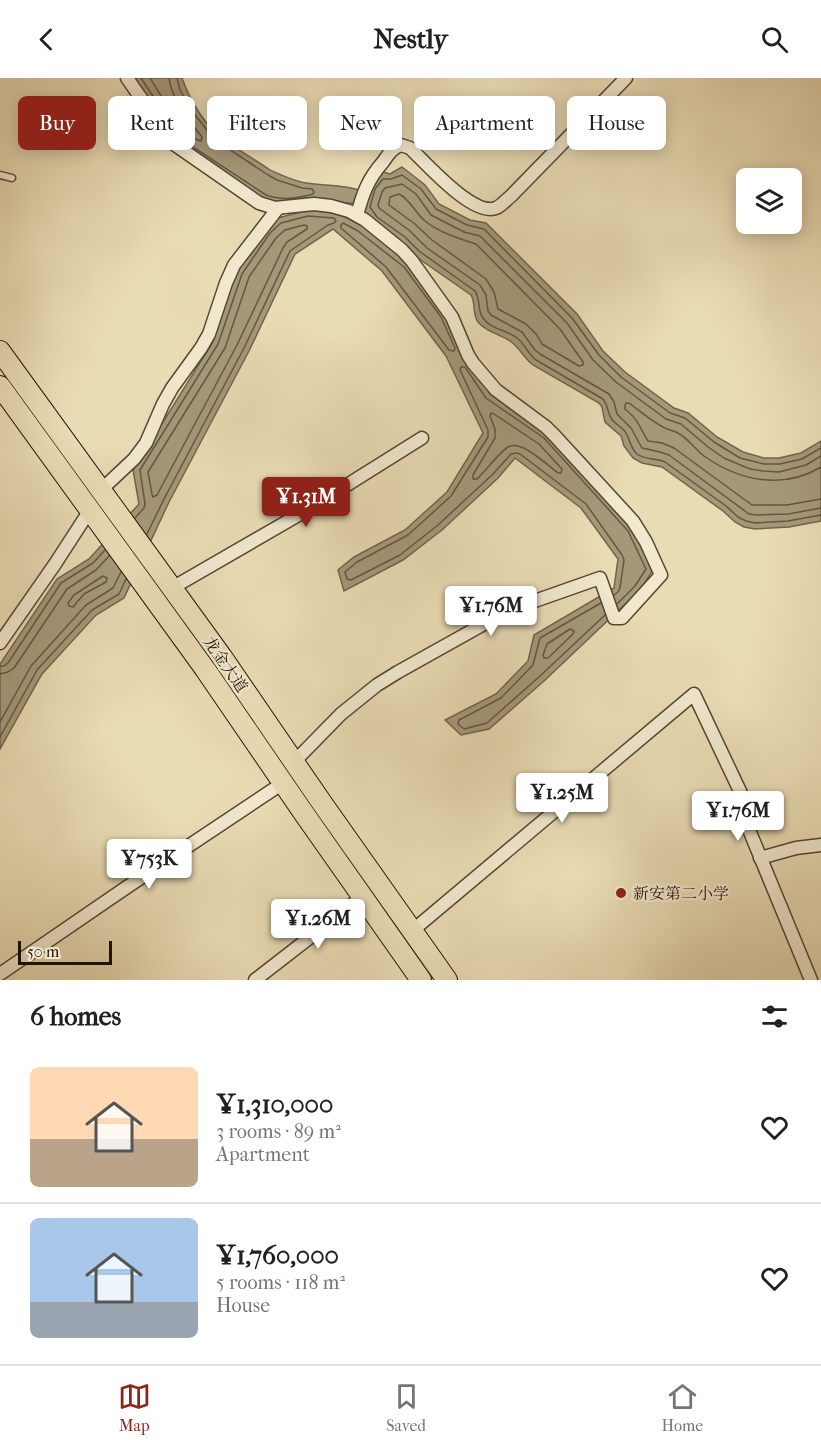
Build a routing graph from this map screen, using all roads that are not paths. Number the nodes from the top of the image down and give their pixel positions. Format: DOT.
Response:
graph roads {
  1 [pos="127,78"];
  2 [pos="626,78"];
  3 [pos="0,175"];
  4 [pos="12,178"];
  5 [pos="278,208"];
  6 [pos="357,215"];
  7 [pos="0,351"];
  8 [pos="0,386"];
  9 [pos="422,438"];
  10 [pos="101,490"];
  11 [pos="95,517"];
  12 [pos="172,588"];
  13 [pos="0,643"];
  14 [pos="294,762"];
  15 [pos="283,783"];
  16 [pos="821,846"];
  17 [pos="760,858"];
  18 [pos="362,897"];
  19 [pos="412,931"];
  20 [pos="0,974"];
  21 [pos="255,980"];
  22 [pos="421,980"];
  23 [pos="447,980"];
  24 [pos="811,980"];
  1 -- 5 [label="street"];
  2 -- 6 [label="street"];
  3 -- 4 [label="lane"];
  5 -- 6 [label="street"];
  5 -- 10 [label="street"];
  6 -- 14 [label="street"];
  7 -- 10 [label="main road, 龙金大道"];
  8 -- 11 [label="main road, 龙金大道"];
  9 -- 12 [label="street"];
  10 -- 12 [label="main road, 龙金大道"];
  11 -- 13 [label="street"];
  11 -- 15 [label="main road, 龙金大道"];
  12 -- 14 [label="main road, 龙金大道"];
  14 -- 19 [label="main road, 龙金大道"];
  15 -- 18 [label="main road, 龙金大道"];
  15 -- 20 [label="street"];
  16 -- 17 [label="street"];
  17 -- 19 [label="street"];
  17 -- 24 [label="street"];
  18 -- 21 [label="street"];
  18 -- 22 [label="main road, 龙金大道"];
  19 -- 23 [label="main road, 龙金大道"];
}
